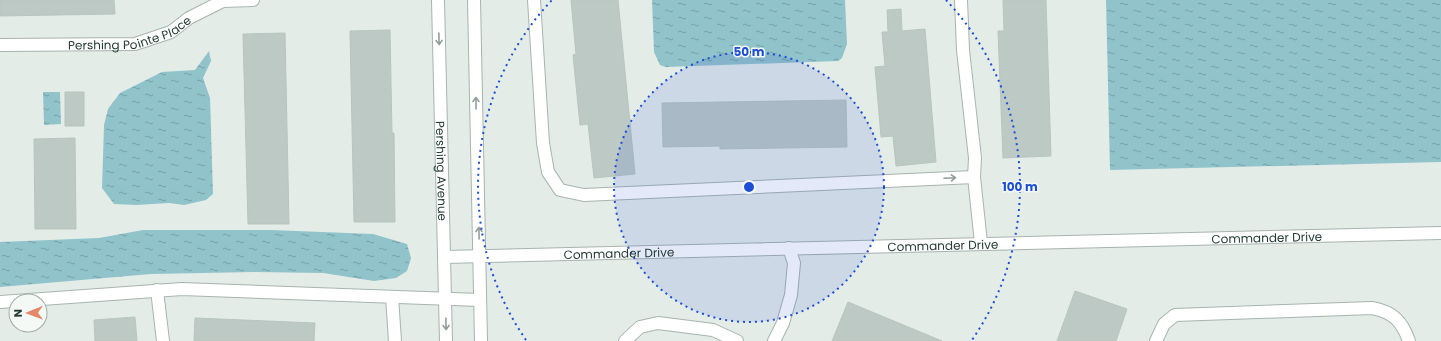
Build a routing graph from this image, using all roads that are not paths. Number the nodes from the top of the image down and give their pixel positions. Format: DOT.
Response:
graph roads {
  1 [pos="253,0"];
  2 [pos="438,0"];
  3 [pos="474,0"];
  4 [pos="534,0"];
  5 [pos="961,0"];
  6 [pos="0,46"];
  7 [pos="974,177"];
  8 [pos="1441,232"];
  9 [pos="981,243"];
  10 [pos="789,248"];
  11 [pos="480,255"];
  12 [pos="444,256"];
  13 [pos="157,290"];
  14 [pos="392,297"];
  15 [pos="445,299"];
  16 [pos="480,300"];
  17 [pos="0,302"];
  18 [pos="163,341"];
  19 [pos="395,341"];
  20 [pos="446,341"];
  21 [pos="481,341"];
  22 [pos="625,341"];
  23 [pos="737,341"];
  24 [pos="774,341"];
  25 [pos="1156,341"];
  26 [pos="1409,341"];
  1 -- 6 [label="street, Pershing Pointe Place"];
  2 -- 12 [label="street, Pershing Avenue, one-way"];
  11 -- 3 [label="street, one-way"];
  4 -- 7 [label="street, one-way"];
  5 -- 7 [label="street"];
  7 -- 9 [label="street"];
  8 -- 9 [label="street, Commander Drive"];
  9 -- 10 [label="street, Commander Drive"];
  10 -- 11 [label="street, Commander Drive"];
  10 -- 24 [label="street"];
  11 -- 12 [label="street, Commander Drive"];
  11 -- 16 [label="street"];
  12 -- 15 [label="street, Pershing Avenue"];
  13 -- 14 [label="street"];
  13 -- 17 [label="street"];
  13 -- 18 [label="street"];
  14 -- 15 [label="street"];
  14 -- 19 [label="street"];
  15 -- 16 [label="street"];
  15 -- 20 [label="street, Pershing Avenue, one-way"];
  16 -- 21 [label="street"];
  22 -- 23 [label="street"];
  25 -- 26 [label="street"];
}
